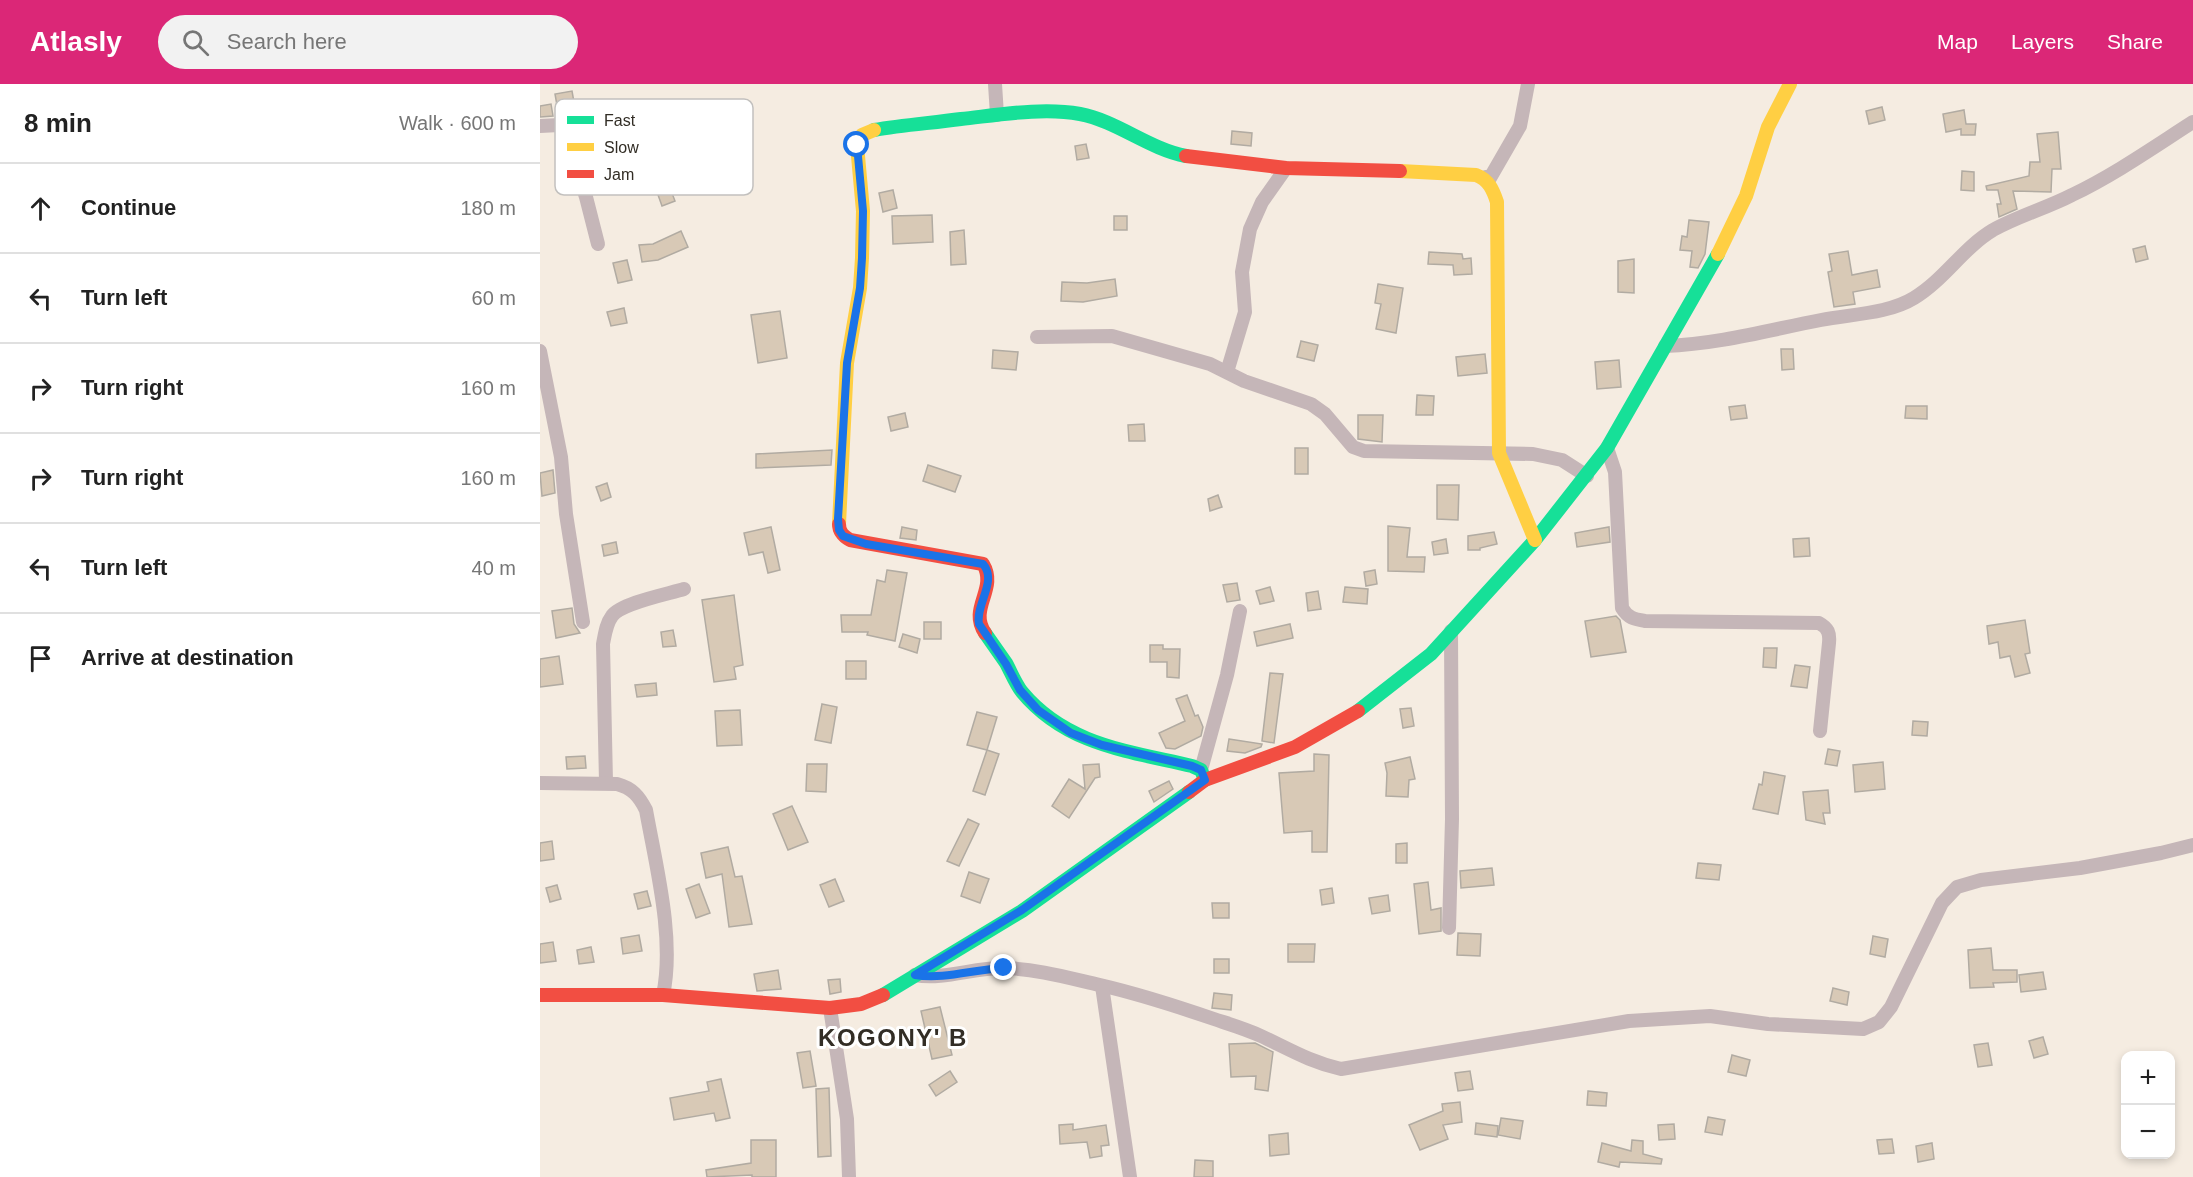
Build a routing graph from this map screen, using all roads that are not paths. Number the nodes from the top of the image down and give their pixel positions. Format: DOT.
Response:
graph roads {
  1 [pos="995,84"];
  2 [pos="1528,84"];
  3 [pos="1790,84"];
  4 [pos="997,115"];
  5 [pos="2193,122"];
  6 [pos="555,125"];
  7 [pos="540,126"];
  8 [pos="1286,168"];
  9 [pos="1486,177"];
  10 [pos="585,195"];
  11 [pos="598,244"];
  12 [pos="1037,337"];
  13 [pos="1665,345"];
  14 [pos="540,351"];
  15 [pos="1227,372"];
  16 [pos="1606,448"];
  17 [pos="1499,453"];
  18 [pos="1587,476"];
  19 [pos="1535,540"];
  20 [pos="684,589"];
  21 [pos="1240,611"];
  22 [pos="583,622"];
  23 [pos="1451,631"];
  24 [pos="1820,731"];
  25 [pos="1203,775"];
  26 [pos="606,782"];
  27 [pos="540,783"];
  28 [pos="2193,845"];
  29 [pos="1449,928"];
  30 [pos="915,975"];
  31 [pos="1102,986"];
  32 [pos="540,995"];
  33 [pos="663,995"];
  34 [pos="830,1008"];
  35 [pos="849,1177"];
  36 [pos="1131,1177"];
  1 -- 4 [label="street"];
  2 -- 9 [label="street"];
  3 -- 13 [label="street"];
  4 -- 8 [label="street"];
  4 -- 25 [label="street"];
  5 -- 13 [label="street"];
  6 -- 7 [label="street"];
  8 -- 9 [label="street"];
  8 -- 15 [label="street"];
  9 -- 17 [label="street"];
  10 -- 11 [label="street"];
  12 -- 15 [label="street"];
  13 -- 16 [label="street"];
  14 -- 22 [label="street"];
  15 -- 17 [label="street"];
  16 -- 18 [label="street"];
  16 -- 24 [label="street"];
  17 -- 18 [label="street"];
  17 -- 19 [label="street"];
  18 -- 19 [label="street"];
  19 -- 23 [label="street"];
  20 -- 26 [label="street"];
  21 -- 25 [label="street"];
  23 -- 25 [label="street"];
  23 -- 29 [label="street"];
  25 -- 30 [label="street"];
  26 -- 27 [label="street"];
  26 -- 33 [label="street"];
  28 -- 31 [label="street"];
  30 -- 31 [label="street"];
  30 -- 34 [label="street"];
  31 -- 36 [label="street"];
  32 -- 33 [label="street"];
  33 -- 34 [label="street"];
  34 -- 35 [label="street"];
}
